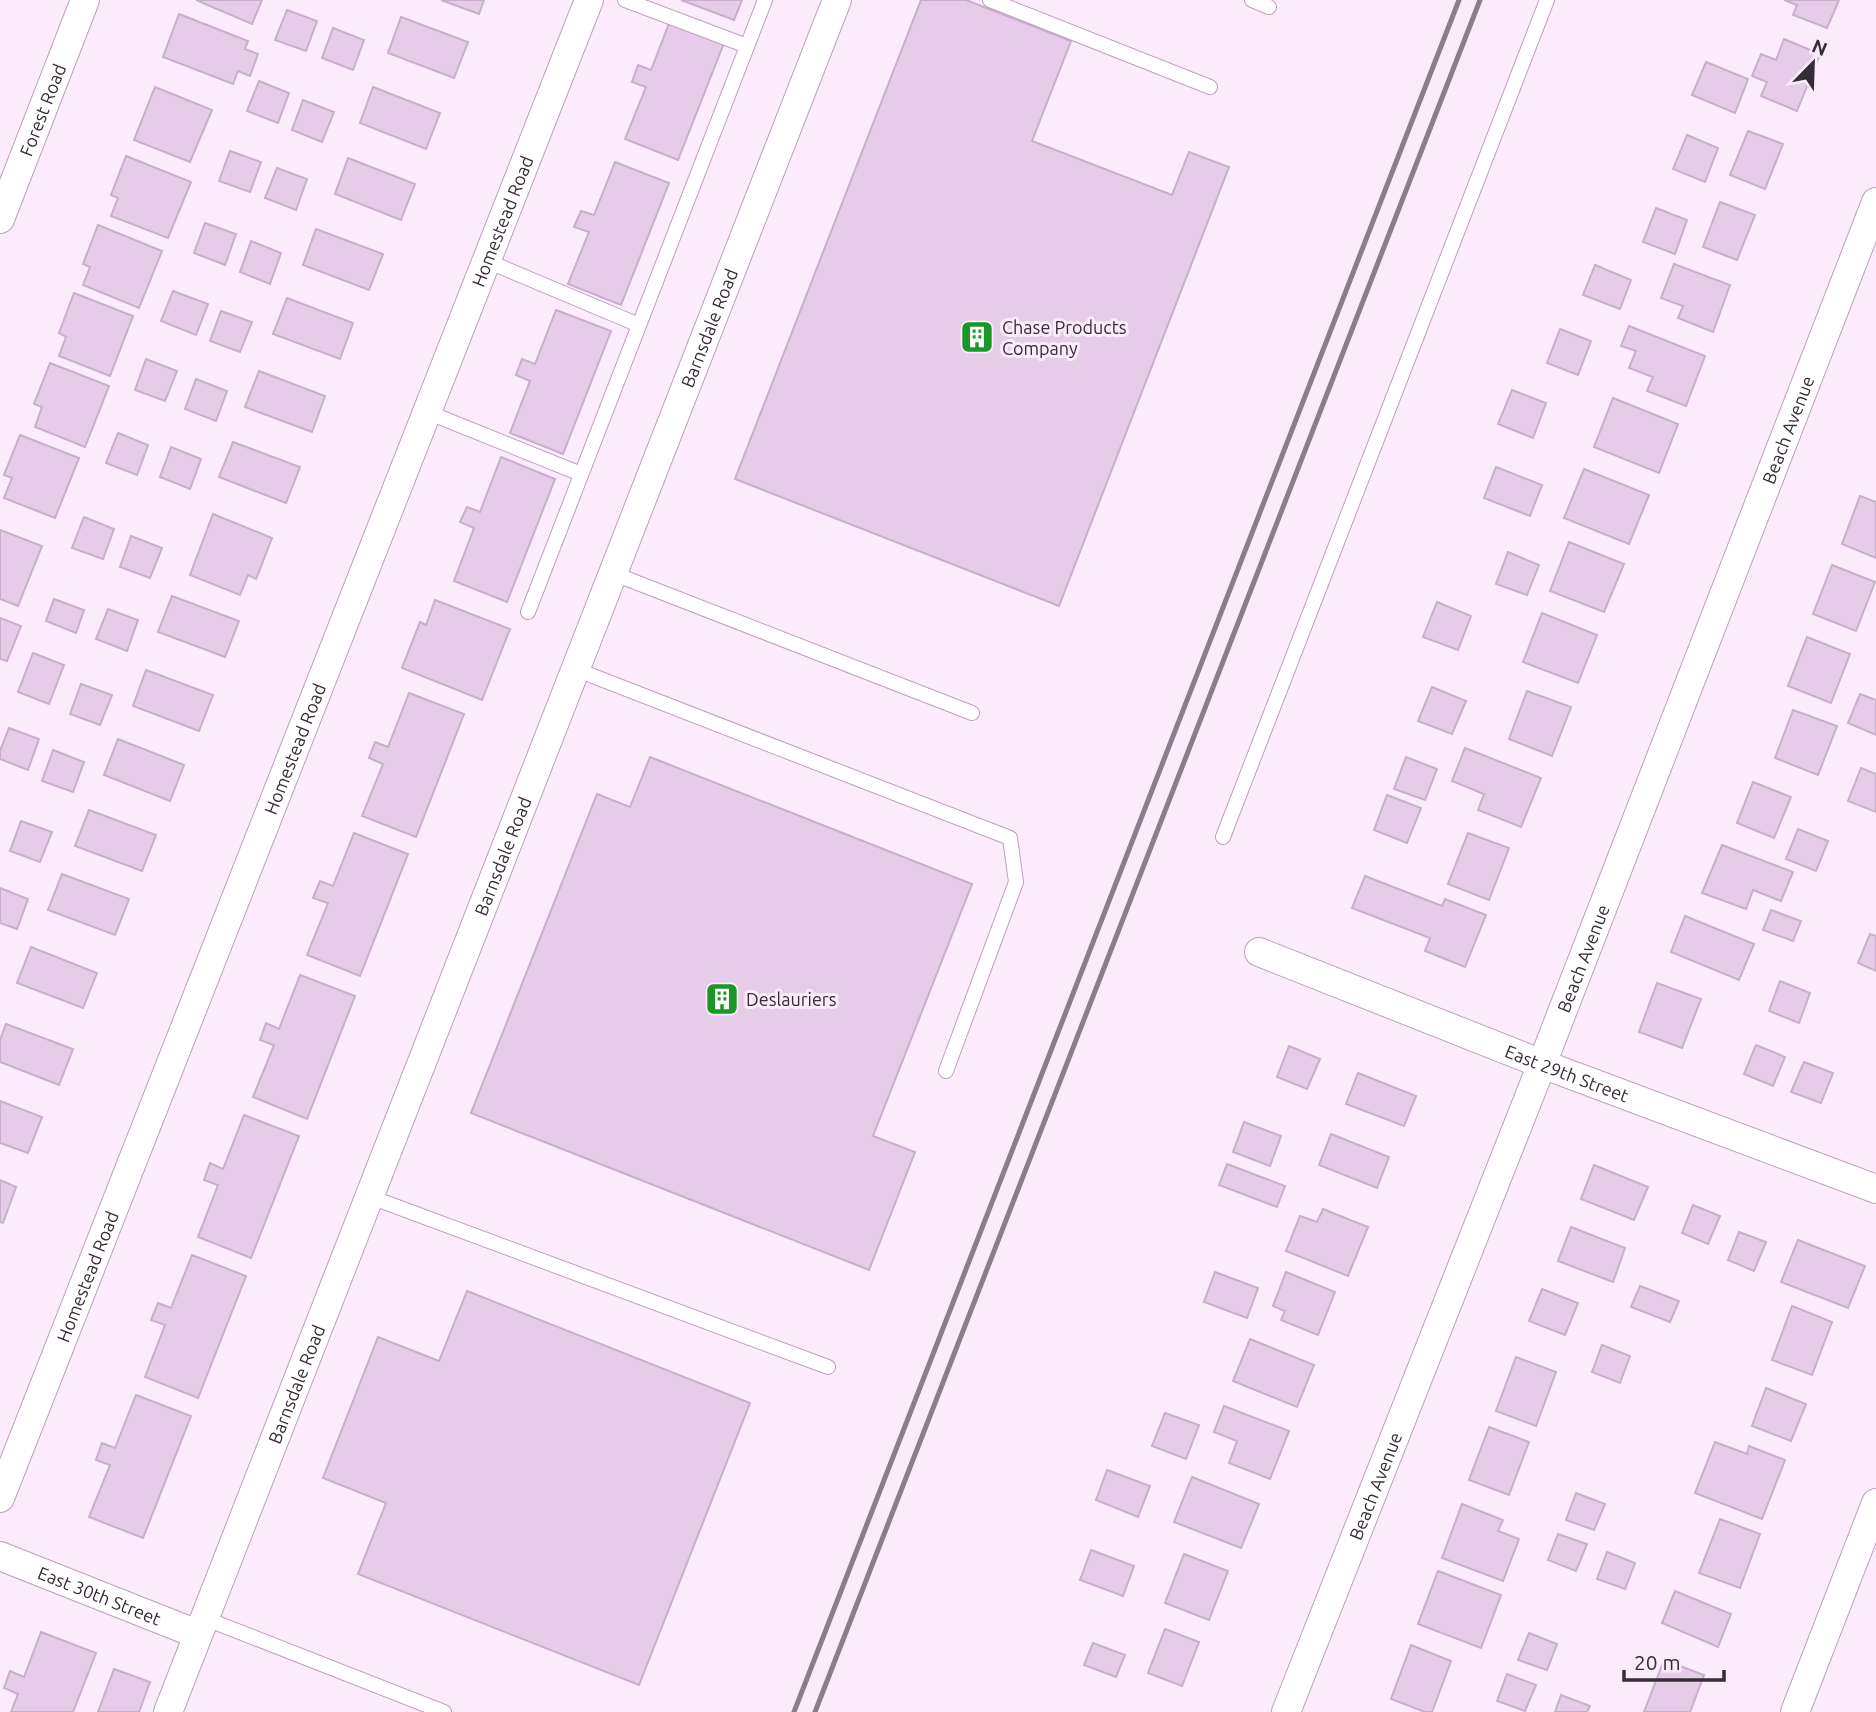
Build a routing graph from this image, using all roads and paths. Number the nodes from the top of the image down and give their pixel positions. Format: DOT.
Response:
graph roads {
  1 [pos="85,0"];
  2 [pos="589,0"];
  3 [pos="625,0"];
  4 [pos="765,0"];
  5 [pos="837,0"];
  6 [pos="990,0"];
  7 [pos="1252,0"];
  8 [pos="1547,0"];
  9 [pos="1269,7"];
  10 [pos="747,46"];
  11 [pos="1210,87"];
  12 [pos="1876,202"];
  13 [pos="0,219"];
  14 [pos="487,261"];
  15 [pos="639,325"];
  16 [pos="427,412"];
  17 [pos="581,474"];
  18 [pos="612,573"];
  19 [pos="527,612"];
  20 [pos="575,669"];
  21 [pos="972,713"];
  22 [pos="1223,837"];
  23 [pos="1259,952"];
  24 [pos="1542,1064"];
  25 [pos="946,1071"];
  26 [pos="1876,1189"];
  27 [pos="368,1196"];
  28 [pos="828,1367"];
  29 [pos="0,1498"];
  30 [pos="1876,1503"];
  31 [pos="0,1556"];
  32 [pos="201,1626"];
  33 [pos="168,1712"];
  34 [pos="444,1712"];
  35 [pos="1286,1712"];
  36 [pos="1795,1712"];
  1 -- 13 [label="street, Forest Road"];
  2 -- 14 [label="street, Homestead Road"];
  3 -- 10 [label="lane"];
  4 -- 10 [label="lane"];
  5 -- 18 [label="street, Barnsdale Road"];
  6 -- 11 [label="lane"];
  7 -- 9 [label="lane"];
  8 -- 22 [label="lane"];
  10 -- 15 [label="lane"];
  12 -- 24 [label="street, Beach Avenue"];
  14 -- 15 [label="lane"];
  14 -- 16 [label="street, Homestead Road"];
  15 -- 17 [label="lane"];
  16 -- 17 [label="lane"];
  16 -- 29 [label="street, Homestead Road"];
  17 -- 19 [label="lane"];
  18 -- 20 [label="street, Barnsdale Road"];
  18 -- 21 [label="lane"];
  20 -- 25 [label="lane"];
  20 -- 27 [label="street, Barnsdale Road"];
  23 -- 24 [label="street, East 29th Street"];
  24 -- 26 [label="street, East 29th Street"];
  24 -- 35 [label="street, Beach Avenue"];
  27 -- 28 [label="lane"];
  27 -- 32 [label="street, Barnsdale Road"];
  30 -- 36 [label="street"];
  31 -- 32 [label="street, East 30th Street"];
  32 -- 33 [label="street, Barnsdale Road"];
  32 -- 34 [label="lane"];
}
